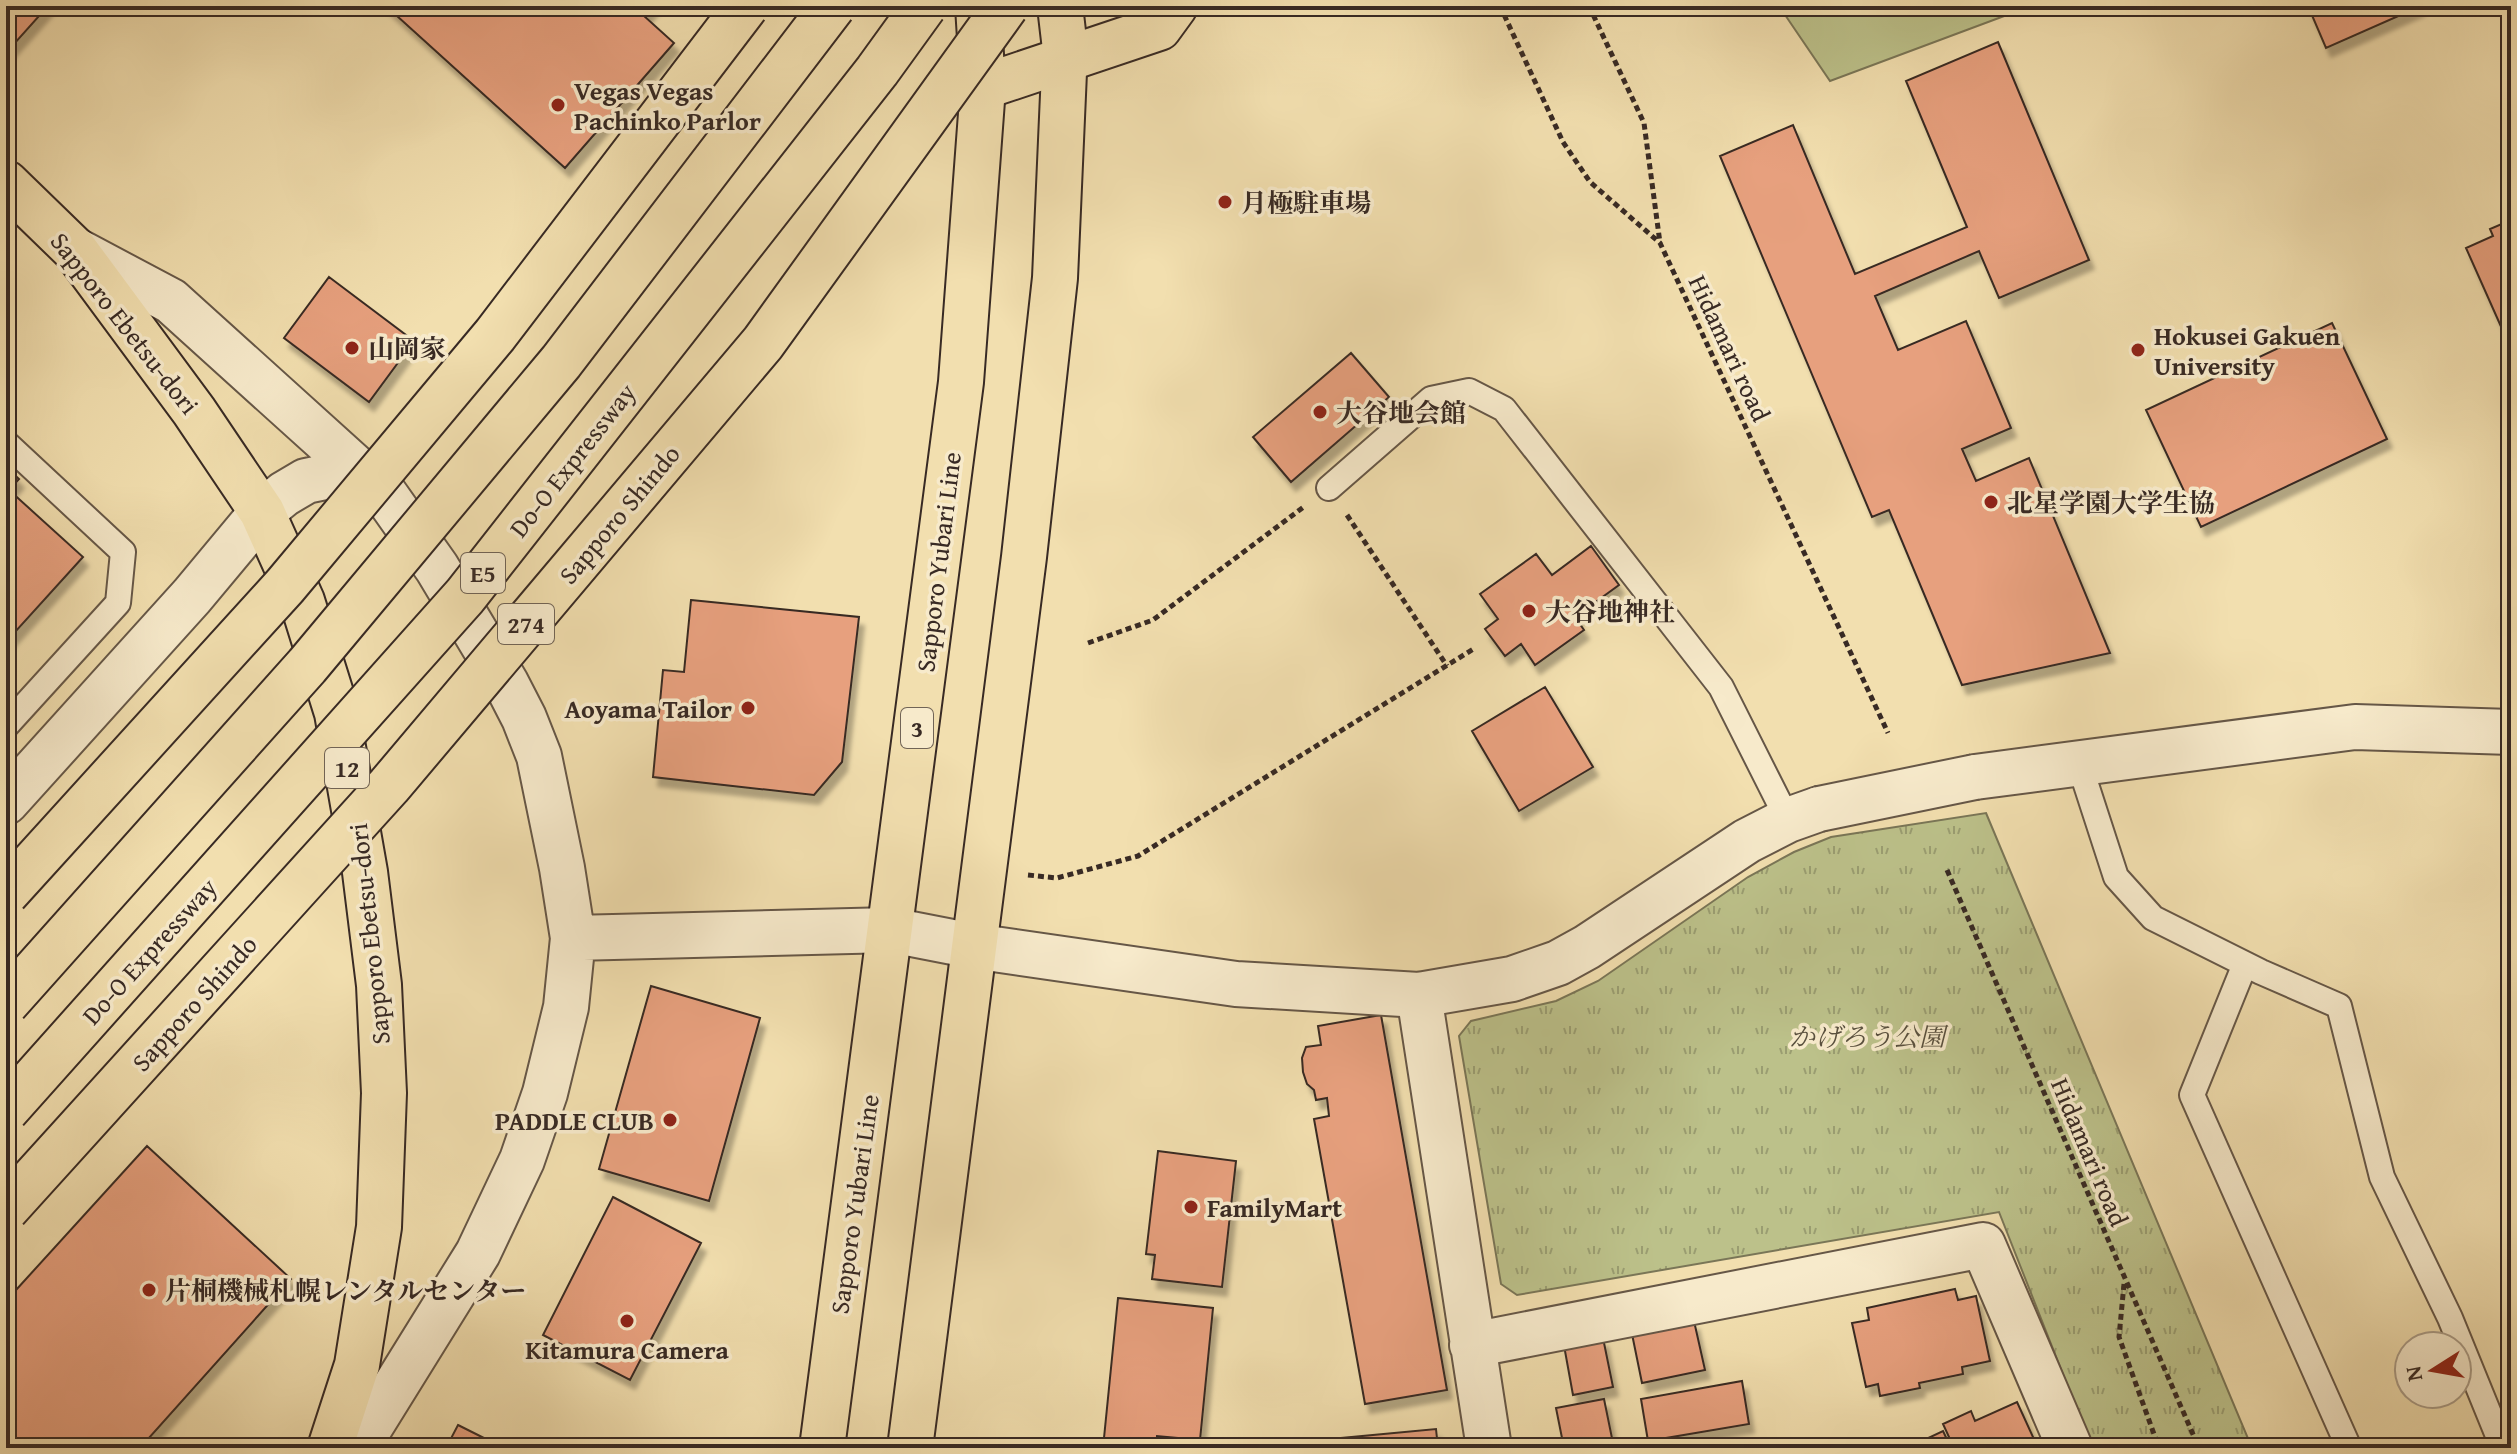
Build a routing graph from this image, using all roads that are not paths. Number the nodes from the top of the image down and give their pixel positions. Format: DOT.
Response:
graph roads {
  1 [pos="746,6"];
  2 [pos="833,6"];
  3 [pos="924,6"];
  4 [pos="978,6"];
  5 [pos="1006,6"];
  6 [pos="1060,6"];
  7 [pos="1175,6"];
  8 [pos="1064,60"];
  9 [pos="983,87"];
  10 [pos="6,183"];
  11 [pos="75,250"];
  12 [pos="6,443"];
  13 [pos="368,479"];
  14 [pos="1329,488"];
  15 [pos="262,512"];
  16 [pos="6,726"];
  17 [pos="2511,732"];
  18 [pos="2079,763"];
  19 [pos="6,802"];
  20 [pos="1803,815"];
  21 [pos="6,893"];
  22 [pos="891,930"];
  23 [pos="573,938"];
  24 [pos="973,946"];
  25 [pos="2245,964"];
  26 [pos="1419,995"];
  27 [pos="6,1003"];
  28 [pos="6,1110"];
  29 [pos="6,1209"];
  30 [pos="1472,1345"];
  31 [pos="330,1448"];
  32 [pos="357,1448"];
  33 [pos="822,1448"];
  34 [pos="910,1448"];
  35 [pos="1489,1448"];
  36 [pos="2070,1448"];
  37 [pos="2349,1448"];
  38 [pos="2503,1448"];
  1 -- 21 [label="main road, bridge"];
  2 -- 27 [label="main road, bridge"];
  3 -- 28 [label="main road, Do-O Expressway / E5, bridge"];
  4 -- 9 [label="main road, Sapporo Yubari Line / 3"];
  5 -- 29 [label="main road, Sapporo Shindo / 274, bridge"];
  6 -- 8 [label="main road"];
  7 -- 8 [label="main road"];
  8 -- 9 [label="main road"];
  8 -- 24 [label="main road"];
  9 -- 22 [label="main road, Sapporo Yubari Line / 3"];
  10 -- 11 [label="main road, Sapporo Ebetsu-dori / 12"];
  11 -- 13 [label="street"];
  11 -- 15 [label="main road, Sapporo Ebetsu-dori / 12"];
  12 -- 16 [label="lane"];
  13 -- 15 [label="street"];
  13 -- 23 [label="street"];
  14 -- 20 [label="lane"];
  15 -- 19 [label="street"];
  15 -- 31 [label="main road, Sapporo Ebetsu-dori / 12"];
  17 -- 18 [label="street"];
  18 -- 20 [label="street, bridge"];
  18 -- 25 [label="lane"];
  20 -- 26 [label="street"];
  22 -- 23 [label="street"];
  22 -- 24 [label="street"];
  22 -- 33 [label="main road, Sapporo Yubari Line / 3"];
  23 -- 32 [label="street"];
  24 -- 26 [label="street"];
  24 -- 34 [label="main road"];
  25 -- 37 [label="lane"];
  25 -- 38 [label="lane"];
  26 -- 30 [label="street"];
  30 -- 35 [label="street"];
  30 -- 36 [label="street"];
}
